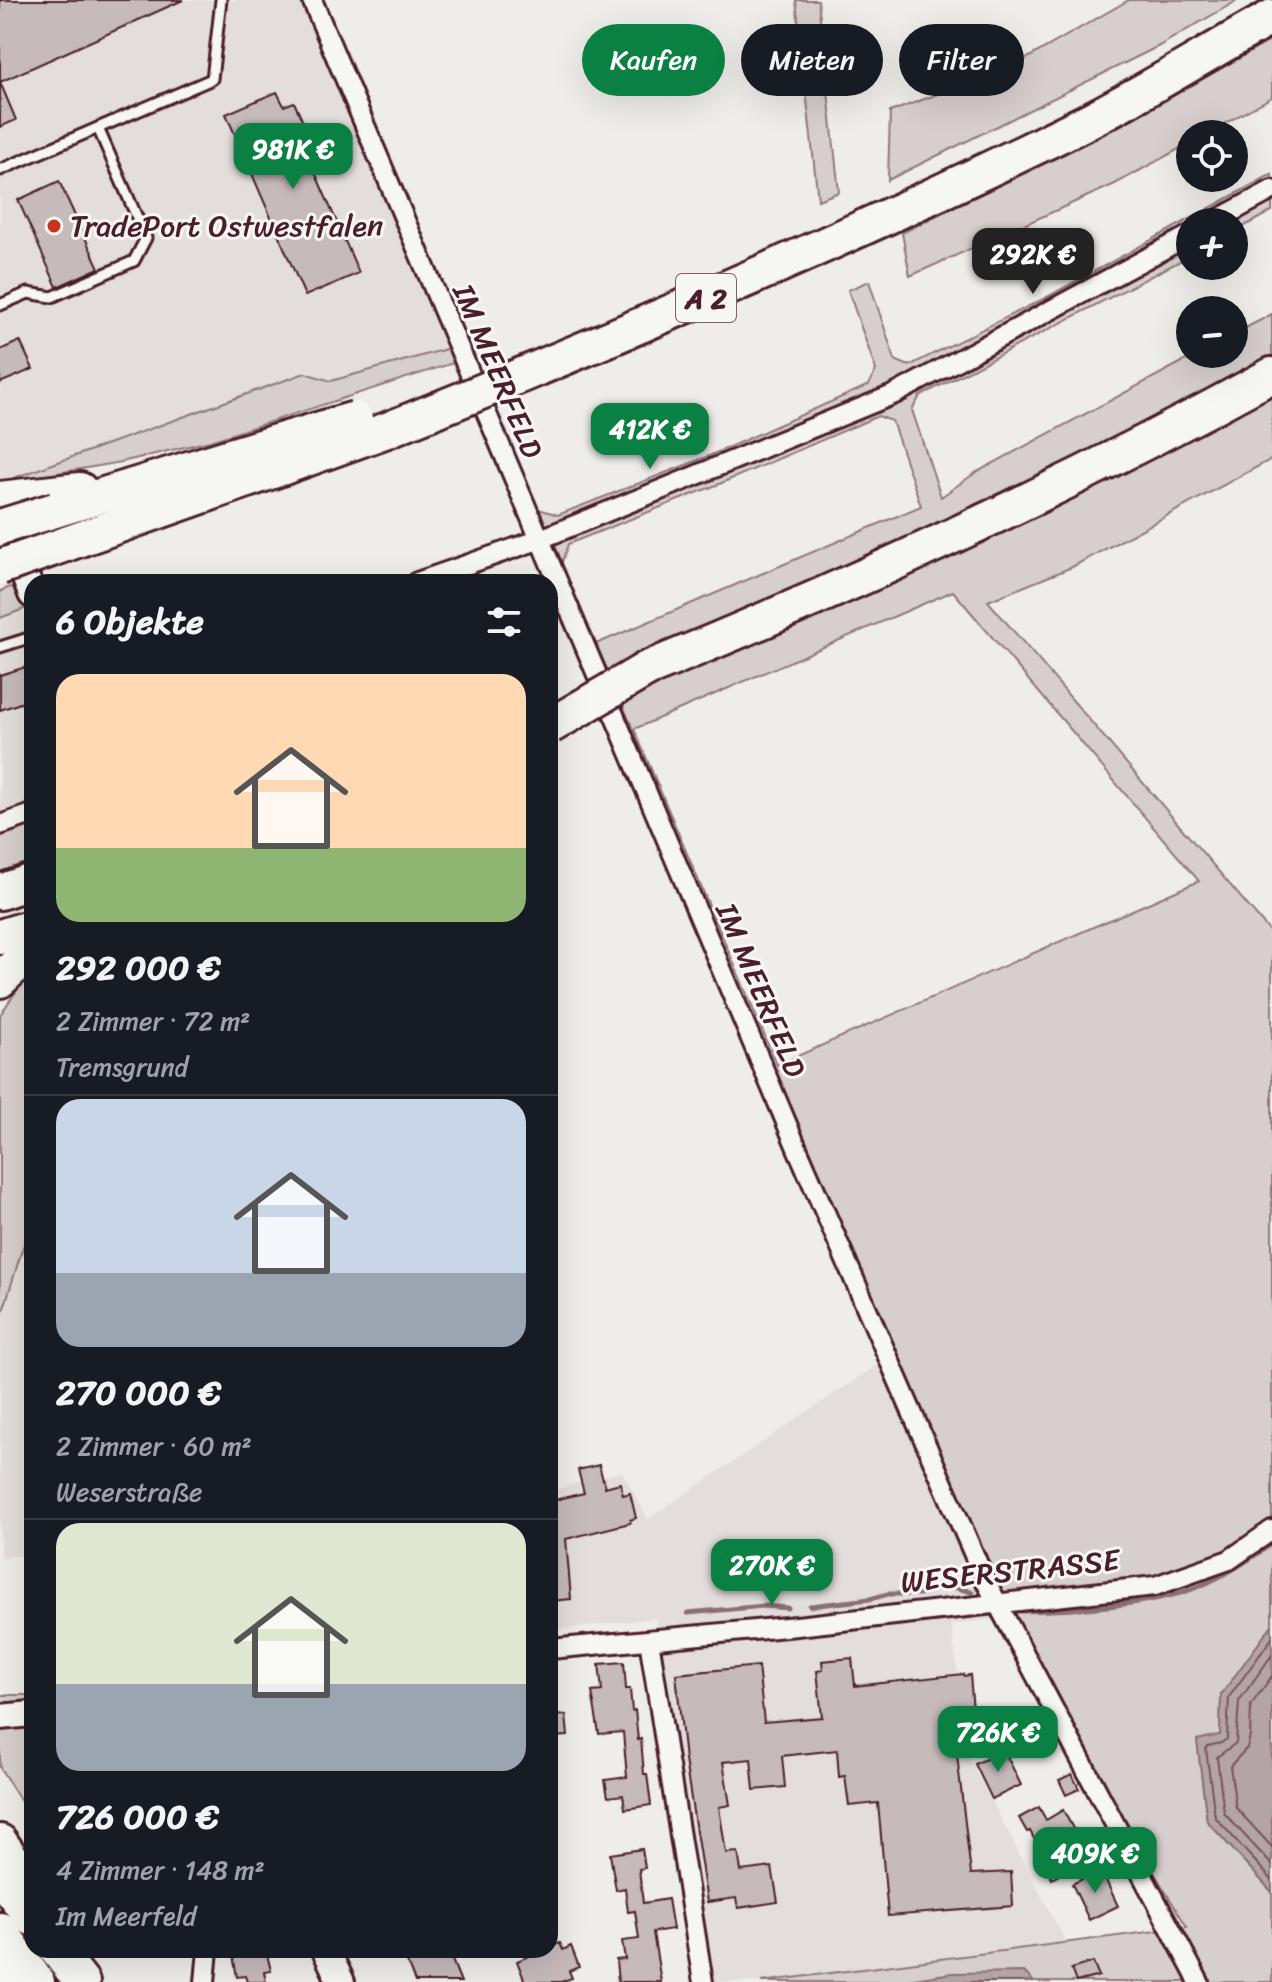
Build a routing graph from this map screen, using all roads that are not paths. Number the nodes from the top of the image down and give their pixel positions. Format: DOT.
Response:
graph roads {
  1 [pos="221,0"];
  2 [pos="312,0"];
  3 [pos="1272,17"];
  4 [pos="98,128"];
  5 [pos="0,170"];
  6 [pos="1272,190"];
  7 [pos="1239,208"];
  8 [pos="1176,243"];
  9 [pos="0,305"];
  10 [pos="1272,375"];
  11 [pos="280,455"];
  12 [pos="0,499"];
  13 [pos="53,503"];
  14 [pos="0,513"];
  15 [pos="0,527"];
  16 [pos="538,540"];
  17 [pos="0,567"];
  18 [pos="24,574"];
  19 [pos="440,574"];
  20 [pos="553,574"];
  21 [pos="558,585"];
  22 [pos="24,640"];
  23 [pos="0,647"];
  24 [pos="647,669"];
  25 [pos="558,703"];
  26 [pos="558,721"];
  27 [pos="24,817"];
  28 [pos="0,825"];
  29 [pos="24,884"];
  30 [pos="0,892"];
  31 [pos="24,930"];
  32 [pos="0,937"];
  33 [pos="24,958"];
  34 [pos="0,980"];
  35 [pos="1272,1530"];
  36 [pos="999,1605"];
  37 [pos="649,1640"];
  38 [pos="558,1648"];
  39 [pos="24,1715"];
  40 [pos="0,1717"];
  41 [pos="0,1842"];
  42 [pos="0,1876"];
  43 [pos="24,1876"];
  44 [pos="24,1908"];
  45 [pos="0,1930"];
  46 [pos="63,1958"];
  47 [pos="83,1958"];
  48 [pos="207,1958"];
  49 [pos="330,1958"];
  50 [pos="0,1972"];
  51 [pos="8,1982"];
  52 [pos="37,1982"];
  53 [pos="82,1982"];
  54 [pos="102,1982"];
  55 [pos="205,1982"];
  56 [pos="341,1982"];
  57 [pos="703,1982"];
  58 [pos="1199,1982"];
  1 -- 4 [label="lane"];
  2 -- 16 [label="street, IM MEERFELD"];
  3 -- 11 [label="highway, A 2, bridge"];
  4 -- 5 [label="lane"];
  4 -- 9 [label="lane"];
  6 -- 7 [label="street"];
  8 -- 16 [label="street"];
  10 -- 24 [label="highway"];
  11 -- 13 [label="highway"];
  11 -- 17 [label="highway, bridge"];
  12 -- 13 [label="highway"];
  13 -- 15 [label="highway, bridge"];
  14 -- 18 [label="main road"];
  16 -- 19 [label="street"];
  16 -- 20 [label="street, IM MEERFELD"];
  21 -- 36 [label="street, IM MEERFELD"];
  22 -- 23 [label="lane"];
  24 -- 25 [label="highway, bridge"];
  24 -- 26 [label="highway, bridge"];
  27 -- 28 [label="street"];
  29 -- 30 [label="highway"];
  31 -- 32 [label="highway"];
  33 -- 34 [label="highway"];
  35 -- 36 [label="street, WESERSTRASSE"];
  36 -- 37 [label="street, WESERSTRASSE"];
  36 -- 58 [label="street, IM MEERFELD"];
  37 -- 38 [label="street, WESERSTRASSE"];
  37 -- 57 [label="street"];
  39 -- 40 [label="street"];
  41 -- 43 [label="highway"];
  42 -- 44 [label="highway"];
  45 -- 52 [label="highway"];
  46 -- 53 [label="highway"];
  47 -- 54 [label="highway"];
  48 -- 55 [label="street"];
  49 -- 56 [label="main road"];
  50 -- 51 [label="highway"];
}
